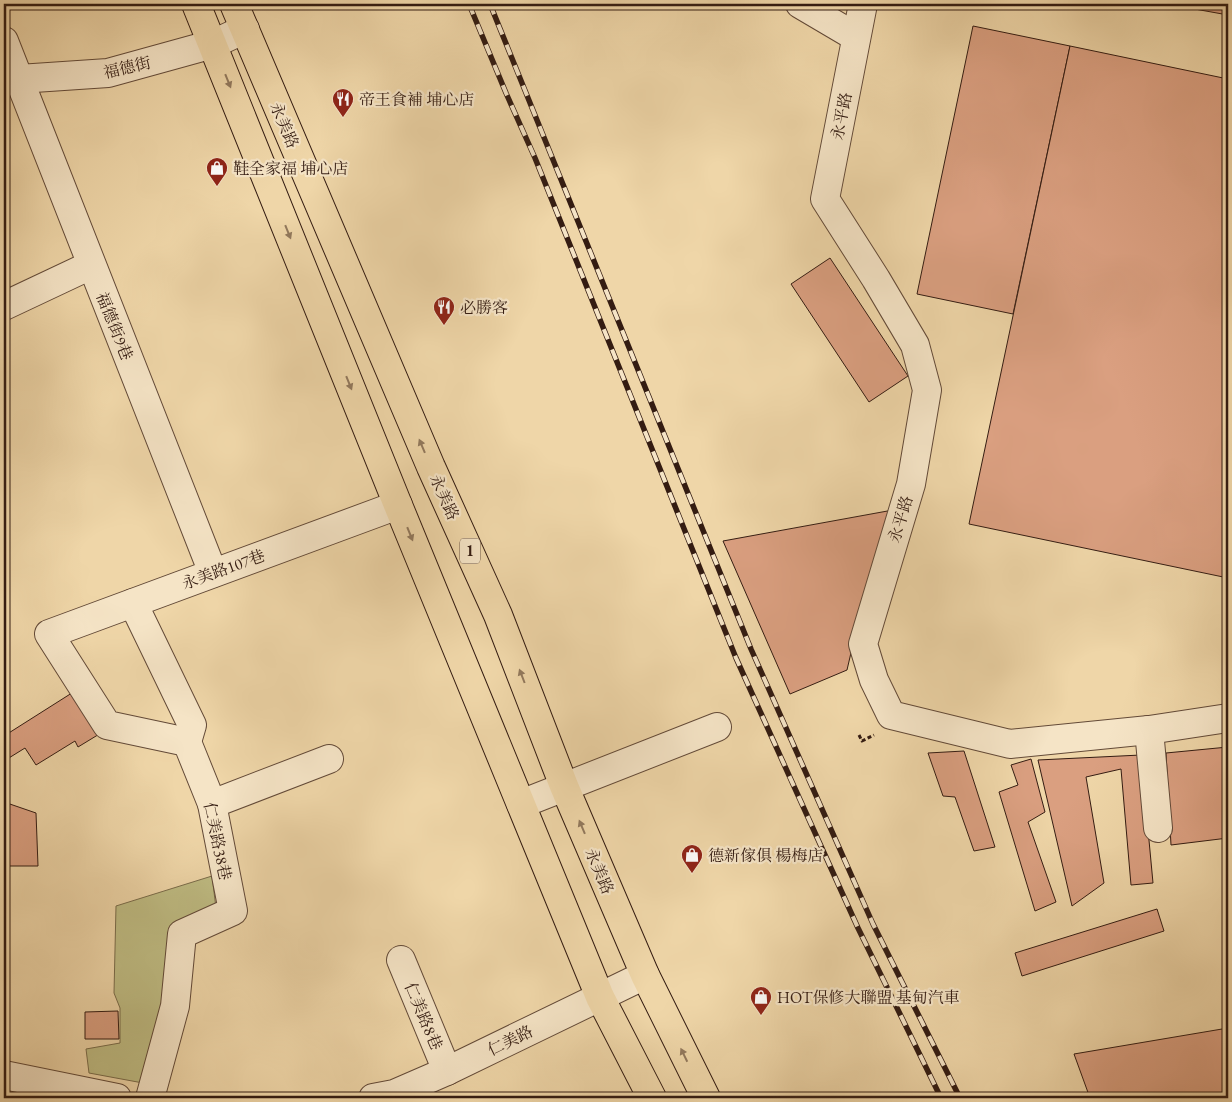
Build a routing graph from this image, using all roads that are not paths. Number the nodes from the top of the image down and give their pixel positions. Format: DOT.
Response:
graph roads {
  1 [pos="196,4"];
  2 [pos="234,4"];
  3 [pos="800,4"];
  4 [pos="863,4"];
  5 [pos="245,29"];
  6 [pos="856,37"];
  7 [pos="4,41"];
  8 [pos="213,44"];
  9 [pos="11,79"];
  10 [pos="91,265"];
  11 [pos="4,306"];
  12 [pos="398,505"];
  13 [pos="213,573"];
  14 [pos="133,603"];
  15 [pos="1228,718"];
  16 [pos="718,727"];
  17 [pos="1149,730"];
  18 [pos="186,742"];
  19 [pos="329,759"];
  20 [pos="564,786"];
  21 [pos="212,804"];
  22 [pos="521,804"];
  23 [pos="1158,828"];
  24 [pos="401,960"];
  25 [pos="645,975"];
  26 [pos="600,996"];
  27 [pos="447,1071"];
  28 [pos="4,1075"];
  29 [pos="387,1097"];
  30 [pos="117,1098"];
  31 [pos="150,1098"];
  32 [pos="652,1098"];
  33 [pos="706,1098"];
  1 -- 8 [label="main road"];
  2 -- 5 [label="main road, 永美路 / 1"];
  3 -- 6 [label="street"];
  4 -- 6 [label="street, 永平路"];
  5 -- 8 [label="street, 福德街"];
  20 -- 5 [label="main road, 永美路 / 1, one-way"];
  6 -- 17 [label="street, 永平路"];
  7 -- 9 [label="street, 福德街9巷"];
  8 -- 9 [label="street, 福德街"];
  8 -- 12 [label="main road, one-way"];
  9 -- 10 [label="street, 福德街9巷"];
  10 -- 11 [label="street"];
  10 -- 13 [label="street, 福德街9巷"];
  12 -- 13 [label="street, 永美路107巷"];
  12 -- 22 [label="main road, one-way"];
  13 -- 14 [label="street, 永美路107巷"];
  14 -- 18 [label="street"];
  14 -- 18 [label="street, 永美路107巷"];
  15 -- 17 [label="street, 永平路"];
  16 -- 20 [label="street"];
  17 -- 23 [label="street"];
  18 -- 21 [label="street, 仁美路38巷"];
  19 -- 21 [label="street"];
  20 -- 22 [label="street"];
  25 -- 20 [label="main road, 永美路 / 1, one-way"];
  21 -- 31 [label="street, 仁美路38巷"];
  22 -- 26 [label="main road"];
  24 -- 27 [label="street, 仁美路8巷"];
  25 -- 26 [label="street, 仁美路"];
  33 -- 25 [label="main road, 永美路 / 1, one-way"];
  26 -- 27 [label="street, 仁美路"];
  26 -- 32 [label="main road"];
  27 -- 29 [label="street, 仁美路"];
  28 -- 30 [label="street"];
}
